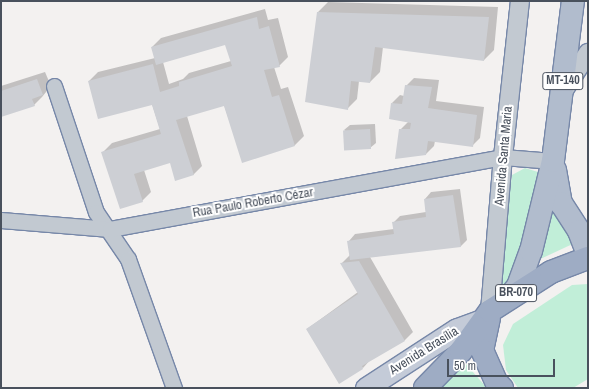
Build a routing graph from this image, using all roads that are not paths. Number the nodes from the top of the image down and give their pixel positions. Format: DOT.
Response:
graph roads {
  1 [pos="520,1"];
  2 [pos="573,1"];
  3 [pos="588,53"];
  4 [pos="54,86"];
  5 [pos="561,93"];
  6 [pos="503,157"];
  7 [pos="553,161"];
  8 [pos="569,216"];
  9 [pos="1,220"];
  10 [pos="588,227"];
  11 [pos="110,229"];
  12 [pos="588,256"];
  13 [pos="510,296"];
  14 [pos="487,315"];
  15 [pos="174,388"];
  16 [pos="366,388"];
  17 [pos="425,388"];
  18 [pos="502,388"];
  1 -- 6 [label="street, Avenida Santa Maria"];
  2 -- 5 [label="main road, MT-140"];
  3 -- 5 [label="street"];
  4 -- 11 [label="street"];
  5 -- 7 [label="main road, MT-140"];
  6 -- 7 [label="street, Rua Paulo Roberto Cézar"];
  6 -- 11 [label="street, Rua Paulo Roberto Cézar"];
  6 -- 14 [label="street, Avenida Santa Maria"];
  7 -- 8 [label="main road, MT-140"];
  7 -- 13 [label="main road, MT-140"];
  8 -- 10 [label="main road"];
  8 -- 12 [label="main road, MT-140"];
  9 -- 11 [label="street, Rua Paulo Roberto Cézar"];
  11 -- 15 [label="street"];
  12 -- 13 [label="highway, BR-070"];
  13 -- 14 [label="highway, BR-070"];
  14 -- 16 [label="main road, Avenida Brasília"];
  14 -- 17 [label="highway, BR-070"];
  14 -- 18 [label="highway, BR-070"];
}
